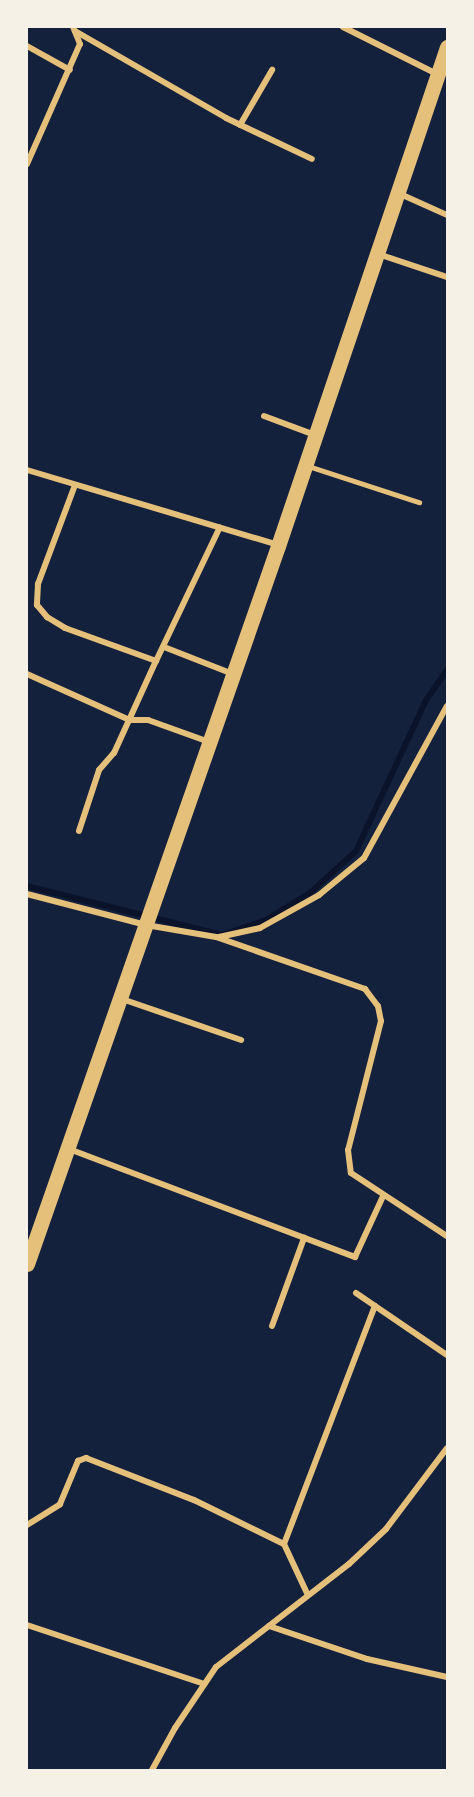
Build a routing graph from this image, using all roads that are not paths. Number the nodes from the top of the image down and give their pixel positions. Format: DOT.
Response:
graph roads {
  1 [pos="343,27"];
  2 [pos="74,29"];
  3 [pos="27,46"];
  4 [pos="447,47"];
  5 [pos="70,70"];
  6 [pos="272,70"];
  7 [pos="438,75"];
  8 [pos="240,125"];
  9 [pos="312,159"];
  10 [pos="27,164"];
  11 [pos="398,193"];
  12 [pos="447,216"];
  13 [pos="377,254"];
  14 [pos="447,277"];
  15 [pos="264,416"];
  16 [pos="315,436"];
  17 [pos="306,465"];
  18 [pos="27,470"];
  19 [pos="75,485"];
  20 [pos="418,502"];
  21 [pos="220,527"];
  22 [pos="278,546"];
  23 [pos="164,647"];
  24 [pos="156,661"];
  25 [pos="27,674"];
  26 [pos="234,674"];
  27 [pos="447,706"];
  28 [pos="130,720"];
  29 [pos="210,742"];
  30 [pos="79,831"];
  31 [pos="27,894"];
  32 [pos="147,924"];
  33 [pos="216,937"];
  34 [pos="121,998"];
  35 [pos="241,1041"];
  36 [pos="67,1149"];
  37 [pos="383,1196"];
  38 [pos="447,1236"];
  39 [pos="304,1238"];
  40 [pos="27,1264"];
  41 [pos="356,1293"];
  42 [pos="375,1306"];
  43 [pos="272,1326"];
  44 [pos="447,1355"];
  45 [pos="447,1448"];
  46 [pos="27,1525"];
  47 [pos="284,1544"];
  48 [pos="307,1593"];
  49 [pos="27,1625"];
  50 [pos="269,1626"];
  51 [pos="447,1677"];
  52 [pos="204,1684"];
  53 [pos="152,1770"];
  1 -- 7 [label="street"];
  2 -- 5 [label="street"];
  2 -- 8 [label="street"];
  3 -- 5 [label="street"];
  4 -- 7 [label="main road"];
  5 -- 10 [label="street"];
  6 -- 8 [label="street"];
  7 -- 11 [label="main road"];
  8 -- 9 [label="street"];
  11 -- 12 [label="street"];
  11 -- 13 [label="main road"];
  13 -- 14 [label="street"];
  13 -- 16 [label="main road"];
  15 -- 16 [label="street"];
  16 -- 17 [label="main road"];
  17 -- 20 [label="lane"];
  17 -- 22 [label="main road"];
  18 -- 19 [label="street"];
  19 -- 21 [label="street"];
  19 -- 24 [label="street"];
  21 -- 22 [label="street"];
  21 -- 23 [label="street"];
  22 -- 26 [label="main road"];
  23 -- 24 [label="street"];
  23 -- 26 [label="street"];
  24 -- 28 [label="street"];
  25 -- 28 [label="street"];
  26 -- 29 [label="main road"];
  27 -- 33 [label="street"];
  28 -- 29 [label="street"];
  28 -- 30 [label="street"];
  29 -- 32 [label="main road"];
  31 -- 32 [label="street"];
  32 -- 33 [label="street"];
  32 -- 34 [label="main road"];
  33 -- 37 [label="street"];
  34 -- 35 [label="street"];
  34 -- 36 [label="main road"];
  36 -- 39 [label="street"];
  36 -- 40 [label="main road"];
  37 -- 38 [label="street"];
  37 -- 39 [label="street"];
  39 -- 43 [label="street"];
  41 -- 42 [label="street"];
  42 -- 44 [label="street"];
  42 -- 47 [label="street"];
  45 -- 48 [label="street"];
  46 -- 47 [label="street"];
  47 -- 48 [label="street"];
  48 -- 50 [label="street"];
  49 -- 52 [label="street"];
  50 -- 51 [label="street"];
  50 -- 52 [label="street"];
  52 -- 53 [label="street"];
}
